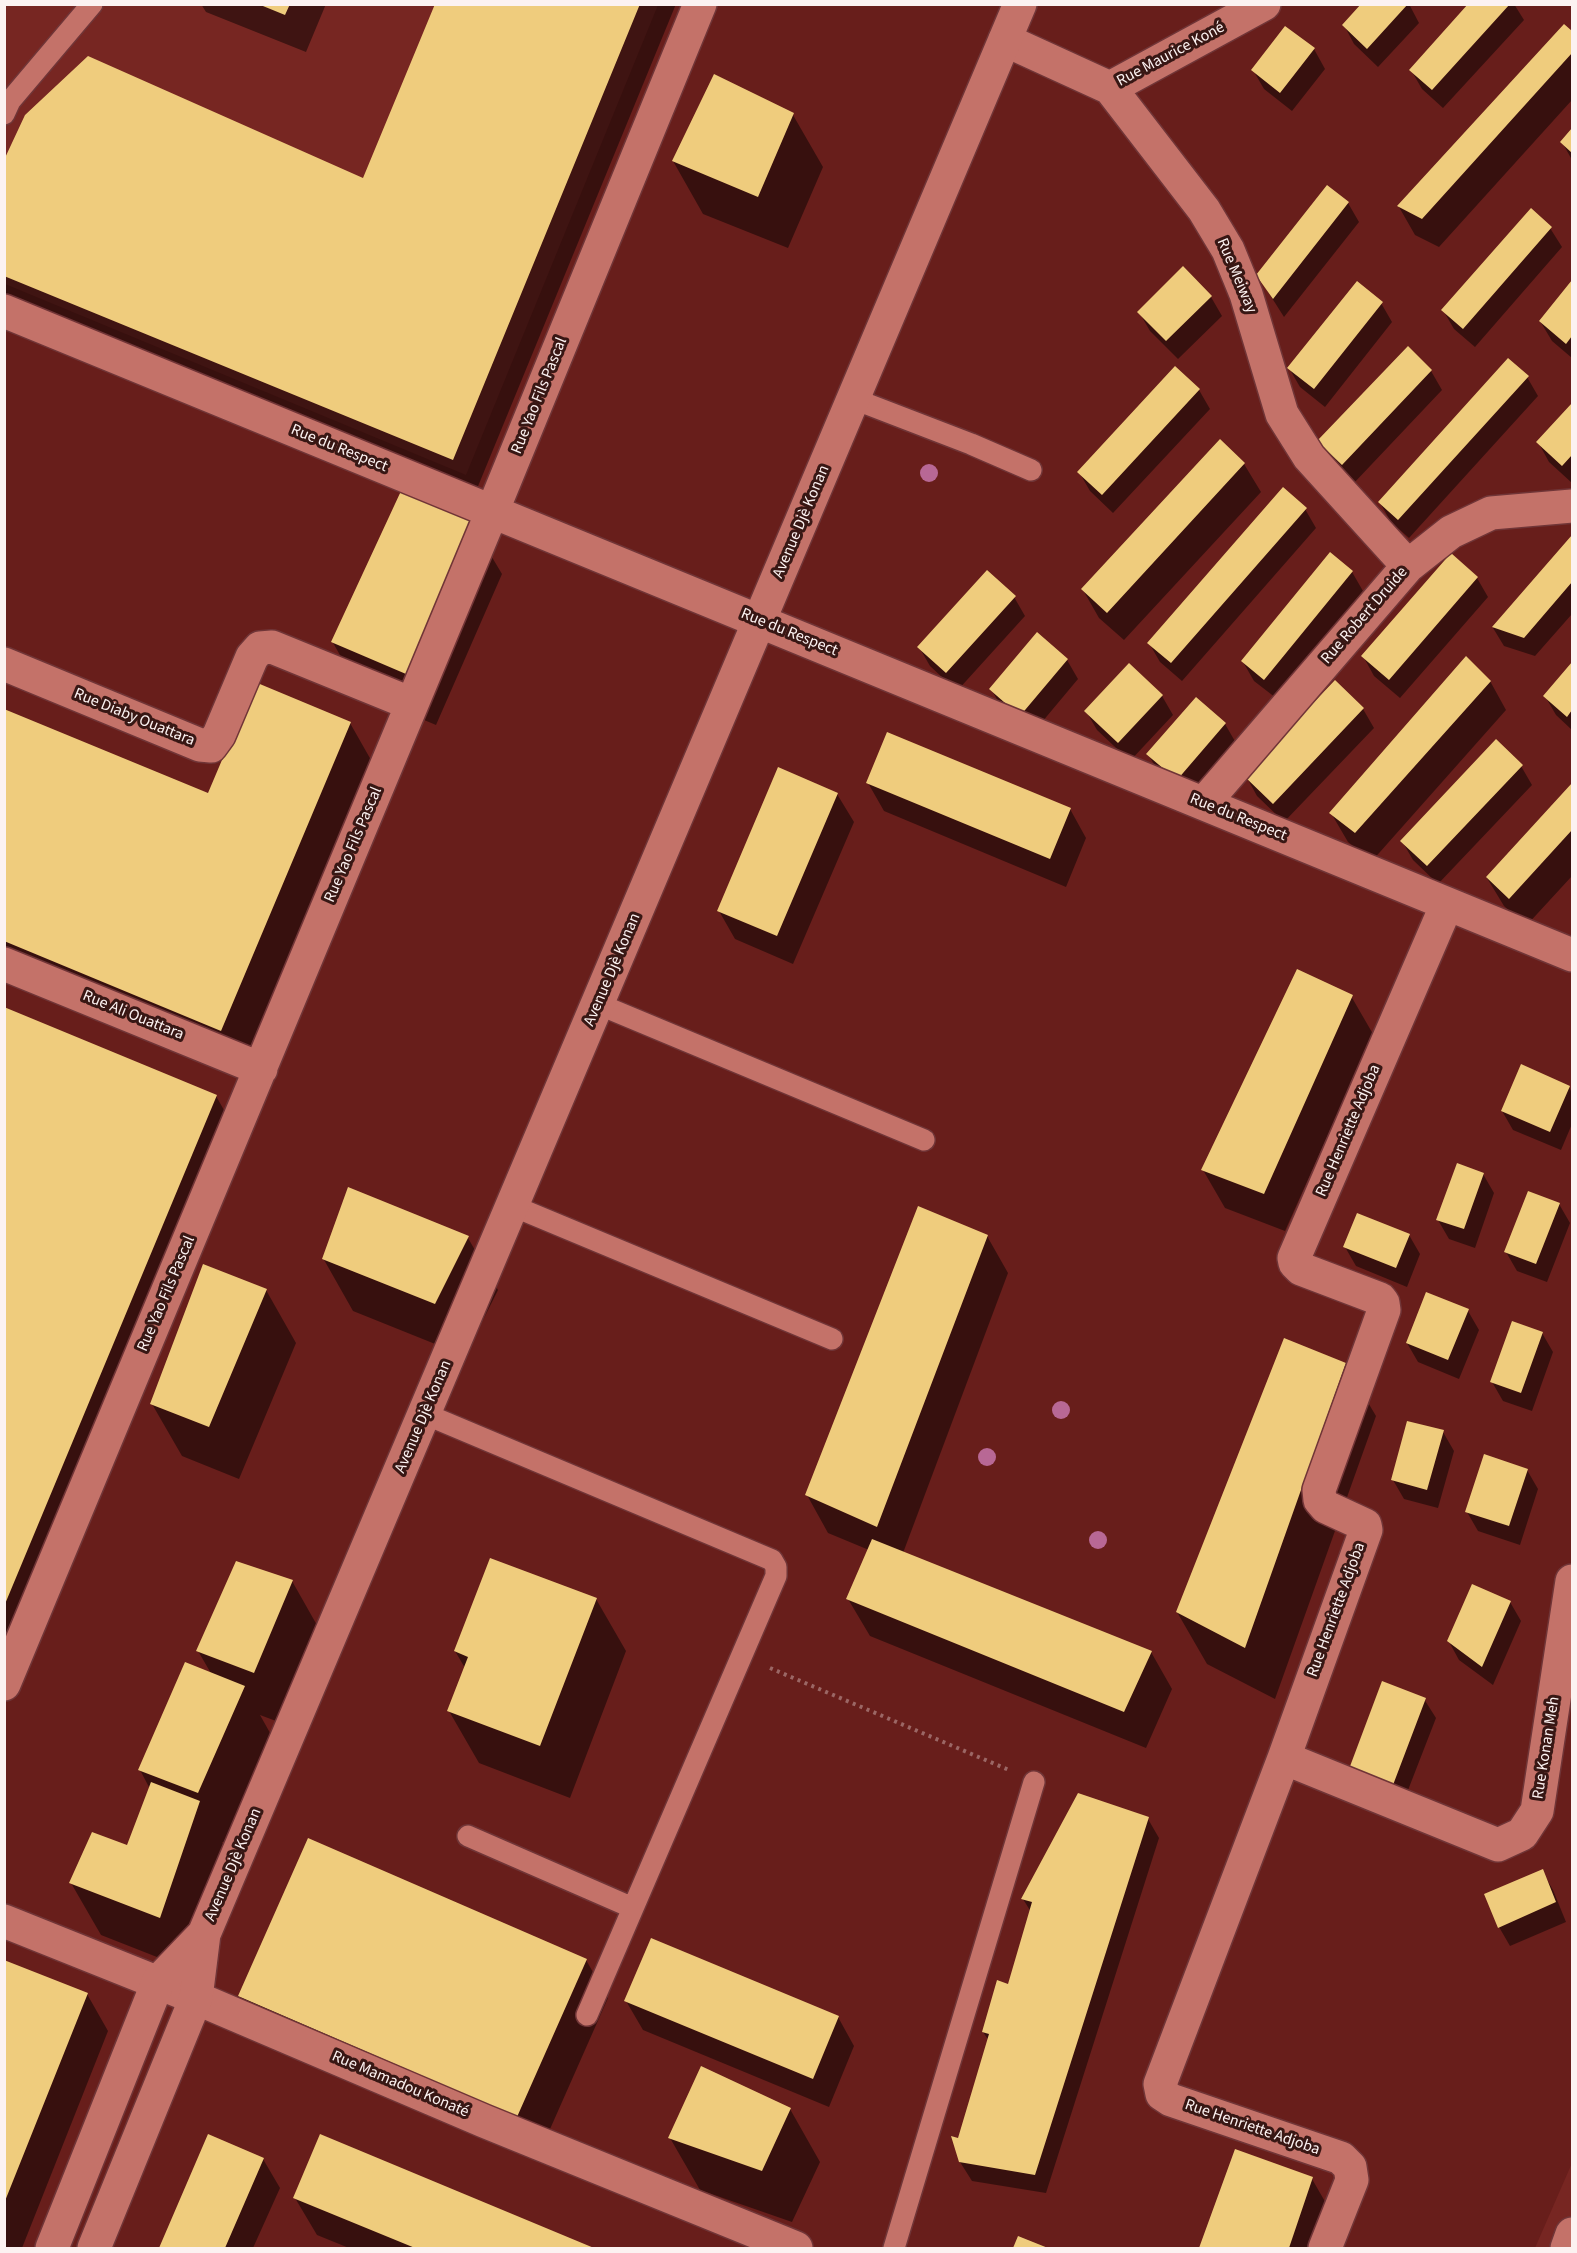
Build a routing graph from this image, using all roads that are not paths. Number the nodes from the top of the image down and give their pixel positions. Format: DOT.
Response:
graph roads {
  1 [pos="92,4"];
  2 [pos="700,4"];
  3 [pos="1020,4"];
  4 [pos="1263,4"];
  5 [pos="1005,40"];
  6 [pos="1110,87"];
  7 [pos="4,114"];
  8 [pos="4,311"];
  9 [pos="854,399"];
  10 [pos="1031,470"];
  11 [pos="1572,506"];
  12 [pos="492,512"];
  13 [pos="1408,566"];
  14 [pos="760,621"];
  15 [pos="4,664"];
  16 [pos="412,704"];
  17 [pos="1204,803"];
  18 [pos="1447,904"];
  19 [pos="1572,955"];
  20 [pos="4,964"];
  21 [pos="598,1004"];
  22 [pos="261,1069"];
  23 [pos="924,1140"];
  24 [pos="513,1206"];
  25 [pos="832,1339"];
  26 [pos="425,1414"];
  27 [pos="1572,1581"];
  28 [pos="4,1684"];
  29 [pos="1284,1758"];
  30 [pos="1034,1782"];
  31 [pos="468,1836"];
  32 [pos="633,1908"];
  33 [pos="4,1921"];
  34 [pos="204,1934"];
  35 [pos="158,1982"];
  36 [pos="196,1998"];
  37 [pos="587,2015"];
  38 [pos="1572,2234"];
  39 [pos="52,2248"];
  40 [pos="94,2248"];
  41 [pos="796,2248"];
  42 [pos="894,2248"];
  43 [pos="1325,2248"];
  44 [pos="1566,2248"];
  1 -- 7 [label="lane"];
  2 -- 12 [label="street, Rue Yao Fils Pascal"];
  3 -- 5 [label="street, Avenue Djè Konan"];
  4 -- 6 [label="street, Rue Maurice Koné"];
  5 -- 6 [label="street, Rue Meiway"];
  5 -- 9 [label="street, Avenue Djè Konan"];
  6 -- 13 [label="street, Rue Meiway"];
  8 -- 12 [label="street, Rue du Respect"];
  9 -- 10 [label="lane"];
  9 -- 14 [label="street, Avenue Djè Konan"];
  11 -- 13 [label="street, Rue Robert Druide"];
  12 -- 14 [label="street, Rue du Respect"];
  12 -- 16 [label="street, Rue Yao Fils Pascal"];
  13 -- 17 [label="street, Rue Robert Druide"];
  14 -- 17 [label="street, Rue du Respect"];
  14 -- 21 [label="street, Avenue Djè Konan"];
  15 -- 16 [label="street, Rue Diaby Ouattara"];
  16 -- 22 [label="street, Rue Yao Fils Pascal"];
  17 -- 18 [label="street, Rue du Respect"];
  18 -- 19 [label="street, Rue du Respect"];
  18 -- 29 [label="street, Rue Henriette Adjoba"];
  20 -- 22 [label="street, Rue Ali Ouattara"];
  21 -- 23 [label="lane"];
  21 -- 24 [label="street, Avenue Djè Konan"];
  22 -- 28 [label="street, Rue Yao Fils Pascal"];
  24 -- 25 [label="lane"];
  24 -- 26 [label="street, Avenue Djè Konan"];
  26 -- 32 [label="lane"];
  26 -- 34 [label="street, Avenue Djè Konan"];
  27 -- 29 [label="street, Rue Konan Meh"];
  29 -- 43 [label="street, Rue Henriette Adjoba"];
  30 -- 42 [label="lane"];
  31 -- 32 [label="lane"];
  32 -- 37 [label="lane"];
  33 -- 35 [label="street, Rue Mamadou Konaté"];
  34 -- 35 [label="street, Avenue Djè Konan"];
  34 -- 36 [label="street, Avenue Djè Konan"];
  35 -- 36 [label="street, Rue Mamadou Konaté"];
  35 -- 39 [label="street, Avenue Djè Konan"];
  36 -- 40 [label="street, Avenue Djè Konan"];
  36 -- 41 [label="street, Rue Mamadou Konaté"];
  38 -- 44 [label="street"];
}
